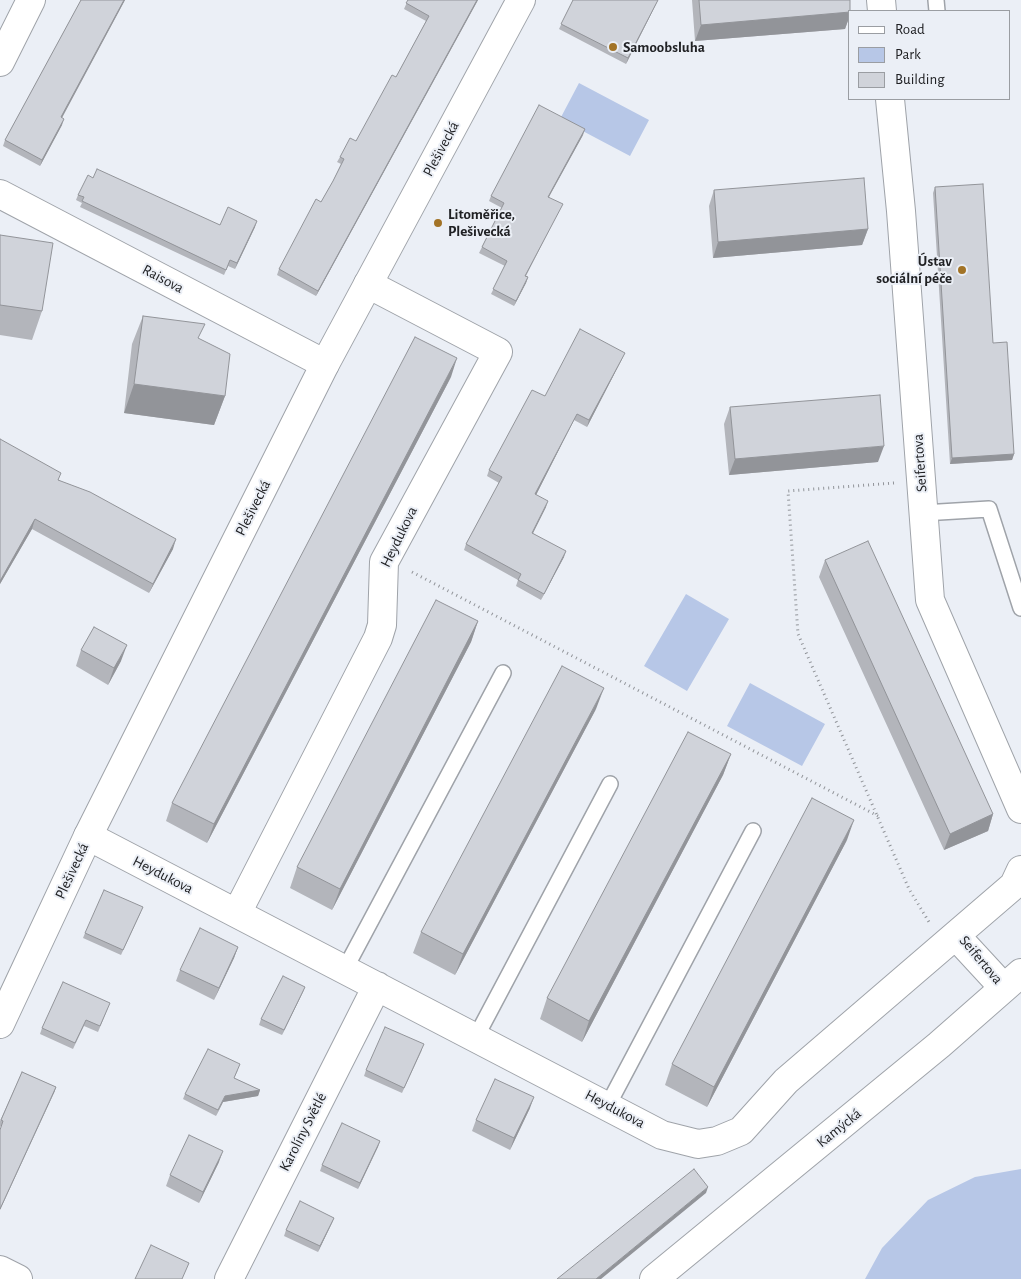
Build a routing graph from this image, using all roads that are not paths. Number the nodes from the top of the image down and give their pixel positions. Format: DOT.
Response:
graph roads {
  1 [pos="31,0"];
  2 [pos="521,0"];
  3 [pos="0,62"];
  4 [pos="890,100"];
  5 [pos="0,194"];
  6 [pos="368,284"];
  7 [pos="325,364"];
  8 [pos="923,513"];
  9 [pos="1021,608"];
  10 [pos="503,673"];
  11 [pos="610,784"];
  12 [pos="1021,809"];
  13 [pos="753,831"];
  14 [pos="88,836"];
  15 [pos="1021,870"];
  16 [pos="237,913"];
  17 [pos="950,941"];
  18 [pos="344,969"];
  19 [pos="1013,981"];
  20 [pos="377,986"];
  21 [pos="0,1024"];
  22 [pos="476,1037"];
  23 [pos="608,1105"];
  24 [pos="0,1270"];
  25 [pos="18,1279"];
  26 [pos="228,1279"];
  27 [pos="654,1279"];
  1 -- 3 [label="street"];
  2 -- 6 [label="street, Plešivecká"];
  4 -- 8 [label="street, Seifertova"];
  5 -- 7 [label="street, Raisova"];
  6 -- 7 [label="street, Plešivecká"];
  6 -- 16 [label="street, Heydukova"];
  7 -- 14 [label="street, Plešivecká"];
  8 -- 9 [label="lane"];
  8 -- 12 [label="street, Seifertova"];
  10 -- 18 [label="lane"];
  11 -- 22 [label="lane"];
  13 -- 23 [label="lane"];
  14 -- 16 [label="street, Heydukova"];
  14 -- 21 [label="street, Plešivecká"];
  15 -- 17 [label="street, Seifertova"];
  16 -- 18 [label="street, Heydukova"];
  17 -- 19 [label="street, Seifertova"];
  17 -- 23 [label="street, Heydukova"];
  18 -- 20 [label="street, Heydukova"];
  19 -- 27 [label="street, Kamýcká"];
  20 -- 22 [label="street, Heydukova"];
  20 -- 26 [label="street, Karolíny Světlé"];
  22 -- 23 [label="street, Heydukova"];
  24 -- 25 [label="street"];
}
